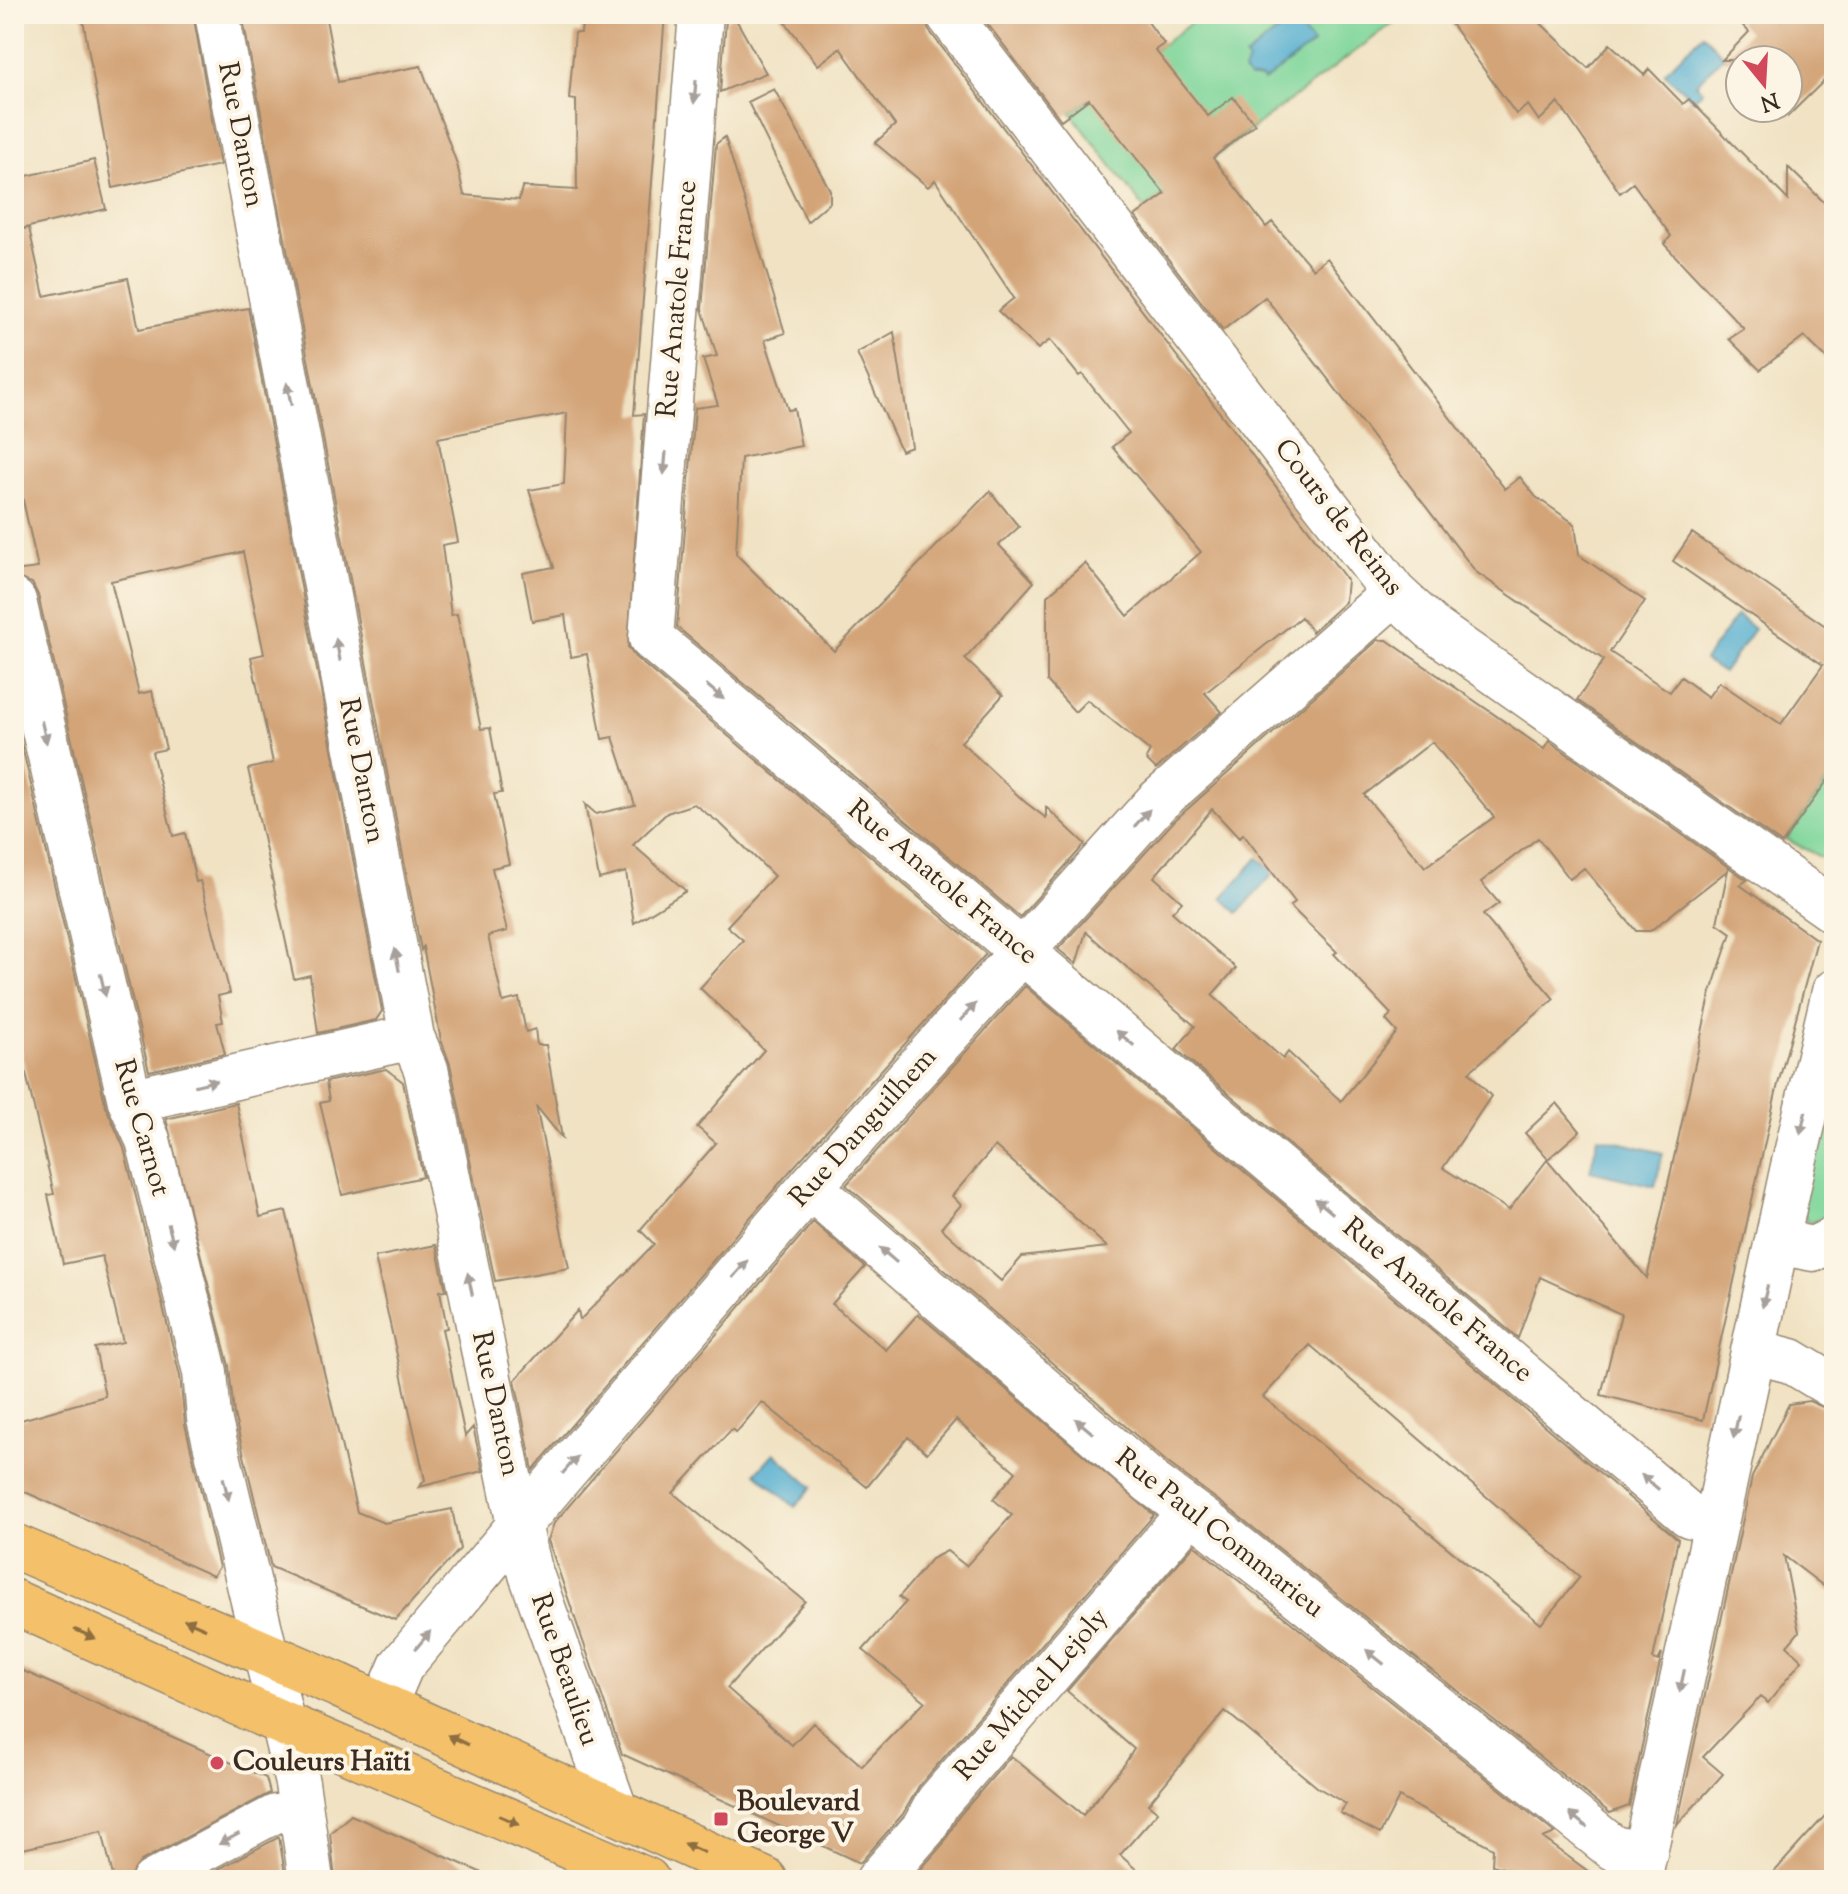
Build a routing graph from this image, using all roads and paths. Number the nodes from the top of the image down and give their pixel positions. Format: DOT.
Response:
graph roads {
  1 [pos="217,14"];
  2 [pos="701,14"];
  3 [pos="948,14"];
  4 [pos="1394,593"];
  5 [pos="14,601"];
  6 [pos="1834,911"];
  7 [pos="1023,951"];
  8 [pos="1834,992"];
  9 [pos="412,1037"];
  10 [pos="130,1101"];
  11 [pos="810,1187"];
  12 [pos="1834,1239"];
  13 [pos="1777,1242"];
  14 [pos="1753,1351"];
  15 [pos="1834,1387"];
  16 [pos="1190,1512"];
  17 [pos="1715,1522"];
  18 [pos="519,1525"];
  19 [pos="14,1546"];
  20 [pos="14,1602"];
  21 [pos="266,1655"];
  22 [pos="384,1706"];
  23 [pos="282,1723"];
  24 [pos="300,1811"];
  25 [pos="616,1812"];
  26 [pos="1642,1867"];
  27 [pos="151,1880"];
  28 [pos="311,1880"];
  29 [pos="647,1880"];
  30 [pos="765,1880"];
  31 [pos="878,1880"];
  9 -- 1 [label="street, Rue Danton, one-way"];
  2 -- 7 [label="street, Rue Anatole France, one-way"];
  3 -- 4 [label="street, Cours de Reims"];
  4 -- 6 [label="street, Cours de Reims"];
  7 -- 4 [label="street, Rue Danguilhem, one-way"];
  5 -- 10 [label="street, Rue Carnot, one-way"];
  11 -- 7 [label="street, Rue Danguilhem, one-way"];
  17 -- 7 [label="street, Rue Anatole France, one-way"];
  8 -- 13 [label="street, one-way"];
  10 -- 9 [label="street, one-way"];
  18 -- 9 [label="street, Rue Danton, one-way"];
  10 -- 21 [label="street, Rue Carnot, one-way"];
  16 -- 11 [label="street, Rue Paul Commarieu, one-way"];
  18 -- 11 [label="street, Rue Danguilhem, one-way"];
  12 -- 13 [label="street"];
  13 -- 14 [label="street, one-way"];
  14 -- 15 [label="street"];
  14 -- 17 [label="street, one-way"];
  26 -- 16 [label="street, Rue Paul Commarieu, one-way"];
  16 -- 31 [label="street, Rue Michel Lejoly"];
  17 -- 26 [label="street, one-way"];
  22 -- 18 [label="street, Rue Danguilhem, one-way"];
  18 -- 25 [label="street, Rue Beaulieu"];
  21 -- 19 [label="main road, one-way"];
  20 -- 23 [label="main road, one-way"];
  21 -- 22 [label="main road"];
  21 -- 23 [label="street, Rue Carnot"];
  25 -- 22 [label="main road, one-way"];
  23 -- 24 [label="street, Rue Carnot"];
  23 -- 29 [label="main road, one-way"];
  24 -- 27 [label="street, one-way"];
  24 -- 28 [label="street, Rue Carnot"];
  30 -- 25 [label="main road, one-way"];
}
